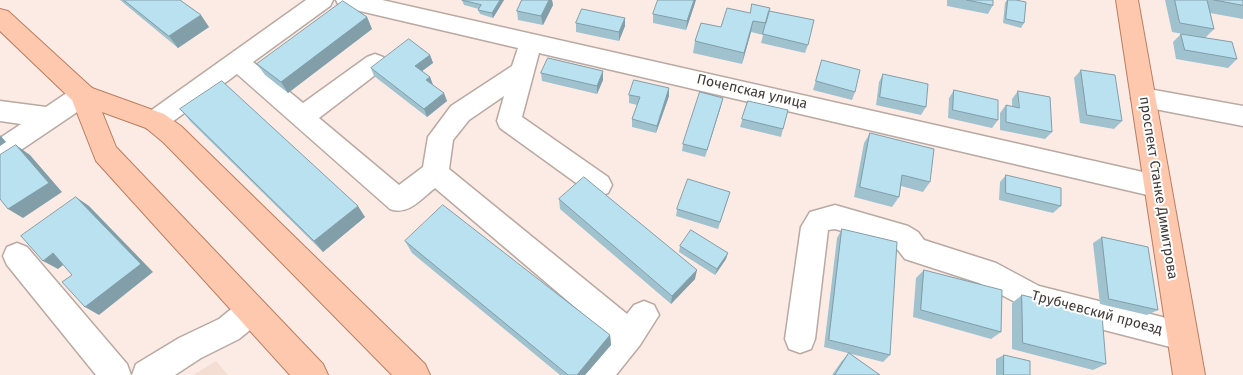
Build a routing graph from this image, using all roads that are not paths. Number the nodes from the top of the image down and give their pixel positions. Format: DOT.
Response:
graph roads {
  1 [pos="322,0"];
  2 [pos="347,0"];
  3 [pos="1127,0"];
  4 [pos="0,17"];
  5 [pos="531,41"];
  6 [pos="238,62"];
  7 [pos="375,63"];
  8 [pos="523,71"];
  9 [pos="83,95"];
  10 [pos="1143,98"];
  11 [pos="0,111"];
  12 [pos="1243,116"];
  13 [pos="302,117"];
  14 [pos="50,118"];
  15 [pos="155,121"];
  16 [pos="0,151"];
  17 [pos="434,173"];
  18 [pos="599,185"];
  19 [pos="1156,186"];
  20 [pos="18,256"];
  21 [pos="251,311"];
  22 [pos="1182,336"];
  23 [pos="800,339"];
  24 [pos="605,372"];
  25 [pos="116,375"];
  26 [pos="147,375"];
  27 [pos="312,375"];
  28 [pos="414,375"];
  29 [pos="1189,375"];
  1 -- 6 [label="street"];
  2 -- 5 [label="street, Почепская улица"];
  3 -- 10 [label="main road, проспект Станке Димитрова"];
  4 -- 9 [label="main road"];
  5 -- 8 [label="street"];
  5 -- 19 [label="street, Почепская улица"];
  6 -- 13 [label="street"];
  6 -- 15 [label="street"];
  7 -- 13 [label="street"];
  8 -- 17 [label="street"];
  8 -- 18 [label="street"];
  9 -- 14 [label="street"];
  9 -- 15 [label="main road"];
  9 -- 21 [label="main road"];
  10 -- 12 [label="street"];
  10 -- 19 [label="main road, проспект Станке Димитрова"];
  11 -- 14 [label="lane"];
  13 -- 17 [label="street"];
  14 -- 16 [label="street"];
  15 -- 28 [label="main road"];
  17 -- 24 [label="street"];
  19 -- 22 [label="main road, проспект Станке Димитрова"];
  20 -- 25 [label="street"];
  21 -- 26 [label="street"];
  21 -- 27 [label="main road"];
  22 -- 23 [label="street, Трубчевский проезд"];
  22 -- 29 [label="main road, проспект Станке Димитрова"];
}
